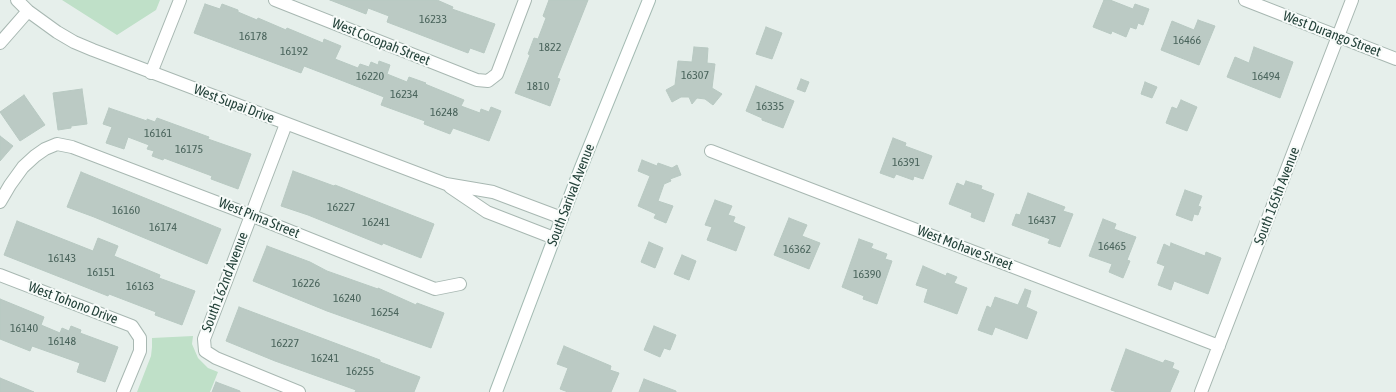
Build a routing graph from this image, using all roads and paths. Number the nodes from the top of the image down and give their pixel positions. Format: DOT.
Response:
graph roads {
  1 [pos="17,0"];
  2 [pos="180,0"];
  3 [pos="275,0"];
  4 [pos="525,0"];
  5 [pos="649,0"];
  6 [pos="1245,0"];
  7 [pos="1352,0"];
  8 [pos="28,11"];
  9 [pos="1338,36"];
  10 [pos="0,43"];
  11 [pos="1396,59"];
  12 [pos="151,73"];
  13 [pos="286,124"];
  14 [pos="711,151"];
  15 [pos="446,184"];
  16 [pos="0,202"];
  17 [pos="250,215"];
  18 [pos="562,218"];
  19 [pos="554,238"];
  20 [pos="0,275"];
  21 [pos="460,284"];
  22 [pos="1219,346"];
  23 [pos="123,392"];
  24 [pos="299,392"];
  25 [pos="496,392"];
  26 [pos="1201,392"];
  1 -- 8 [label="street, West Supai Drive"];
  2 -- 12 [label="street"];
  3 -- 4 [label="street, West Cocopah Street"];
  5 -- 18 [label="street, South Sarival Avenue"];
  6 -- 9 [label="street, West Durango Street"];
  7 -- 9 [label="street, South 165th Avenue"];
  8 -- 10 [label="street"];
  8 -- 12 [label="street, West Supai Drive"];
  9 -- 11 [label="street, West Durango Street"];
  9 -- 22 [label="street, South 165th Avenue"];
  12 -- 13 [label="street, West Supai Drive"];
  13 -- 15 [label="street, West Supai Drive"];
  13 -- 17 [label="street, South 162nd Avenue"];
  14 -- 22 [label="street, West Mohave Street"];
  15 -- 18 [label="street, West Supai Drive"];
  15 -- 19 [label="street, West Supai Drive"];
  16 -- 17 [label="street, West Pima Street"];
  17 -- 21 [label="street, West Pima Street"];
  17 -- 24 [label="street, South 162nd Avenue"];
  18 -- 19 [label="street, South Sarival Avenue"];
  19 -- 25 [label="street, South Sarival Avenue"];
  20 -- 23 [label="street, West Tohono Drive"];
  22 -- 26 [label="street, South 165th Avenue"];
}
